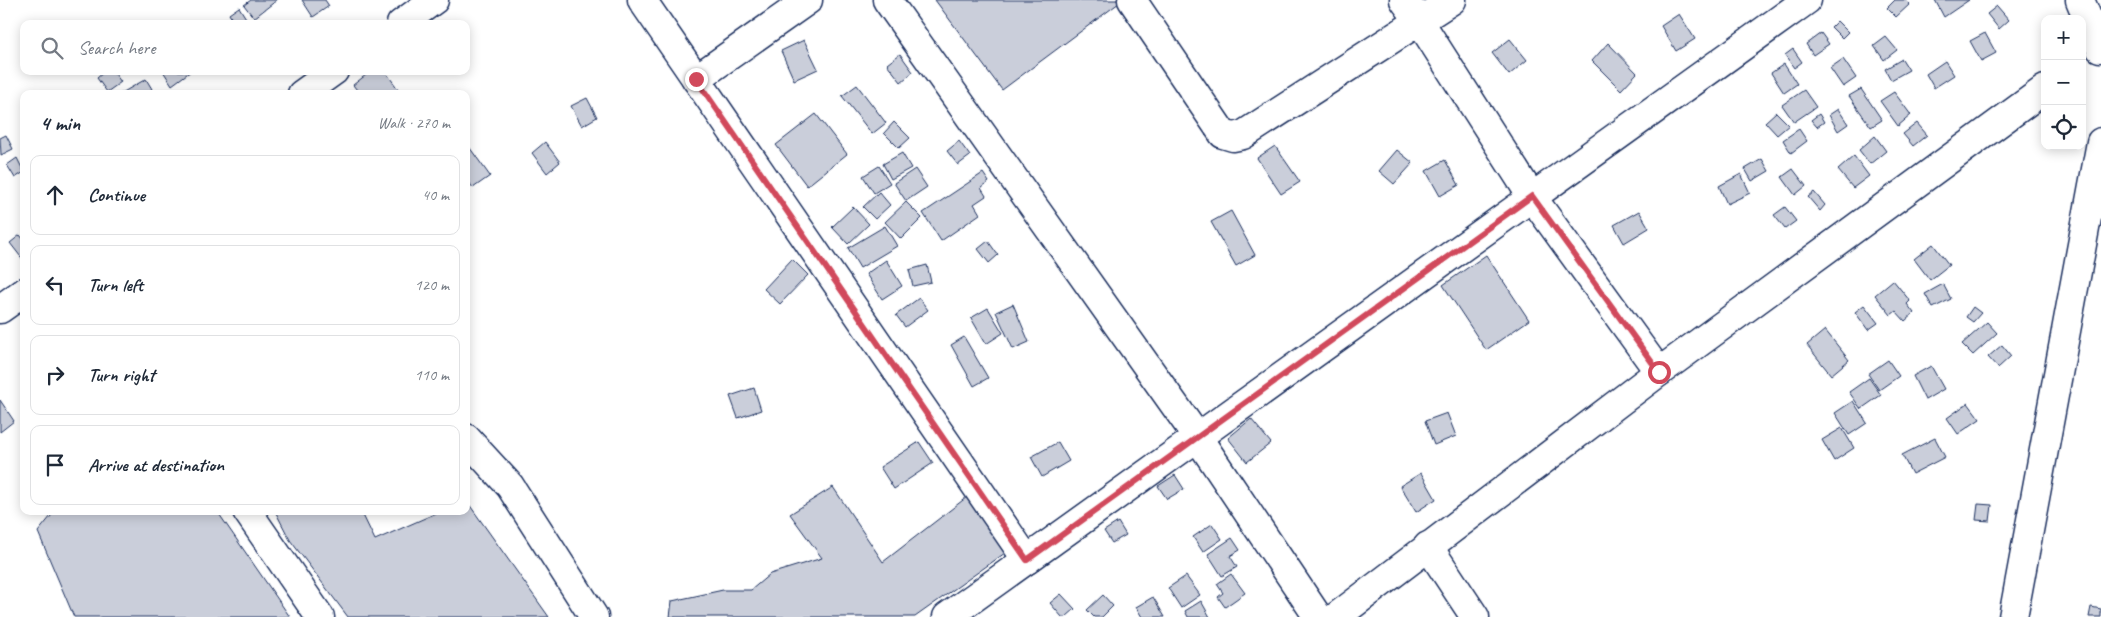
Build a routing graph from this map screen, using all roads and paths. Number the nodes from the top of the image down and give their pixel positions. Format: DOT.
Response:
graph roads {
  1 [pos="434,0"];
  2 [pos="642,0"];
  3 [pos="808,0"];
  4 [pos="887,0"];
  5 [pos="1132,0"];
  6 [pos="1404,0"];
  7 [pos="1452,0"];
  8 [pos="1807,0"];
  9 [pos="2080,0"];
  10 [pos="406,20"];
  11 [pos="1420,22"];
  12 [pos="2094,52"];
  13 [pos="328,75"];
  14 [pos="696,79"];
  15 [pos="308,90"];
  16 [pos="2041,92"];
  17 [pos="2101,142"];
  18 [pos="1532,196"];
  19 [pos="20,295"];
  20 [pos="0,309"];
  21 [pos="1659,372"];
  22 [pos="1198,438"];
  23 [pos="470,442"];
  24 [pos="250,515"];
  25 [pos="1428,546"];
  26 [pos="1027,560"];
  27 [pos="320,617"];
  28 [pos="594,617"];
  29 [pos="947,617"];
  30 [pos="1318,617"];
  31 [pos="1336,617"];
  32 [pos="1475,617"];
  33 [pos="2013,617"];
  1 -- 10 [label="street"];
  2 -- 14 [label="street"];
  3 -- 14 [label="street"];
  4 -- 22 [label="street"];
  5 -- 11 [label="street"];
  6 -- 11 [label="street"];
  7 -- 11 [label="street"];
  8 -- 18 [label="street"];
  9 -- 12 [label="street"];
  11 -- 18 [label="street"];
  13 -- 15 [label="street"];
  14 -- 26 [label="street"];
  16 -- 21 [label="street"];
  17 -- 33 [label="street"];
  18 -- 21 [label="street"];
  18 -- 22 [label="street"];
  19 -- 20 [label="street"];
  21 -- 25 [label="street"];
  22 -- 26 [label="street"];
  22 -- 30 [label="street"];
  23 -- 28 [label="street"];
  24 -- 27 [label="street"];
  25 -- 31 [label="street"];
  25 -- 32 [label="street"];
  26 -- 29 [label="street"];
}
